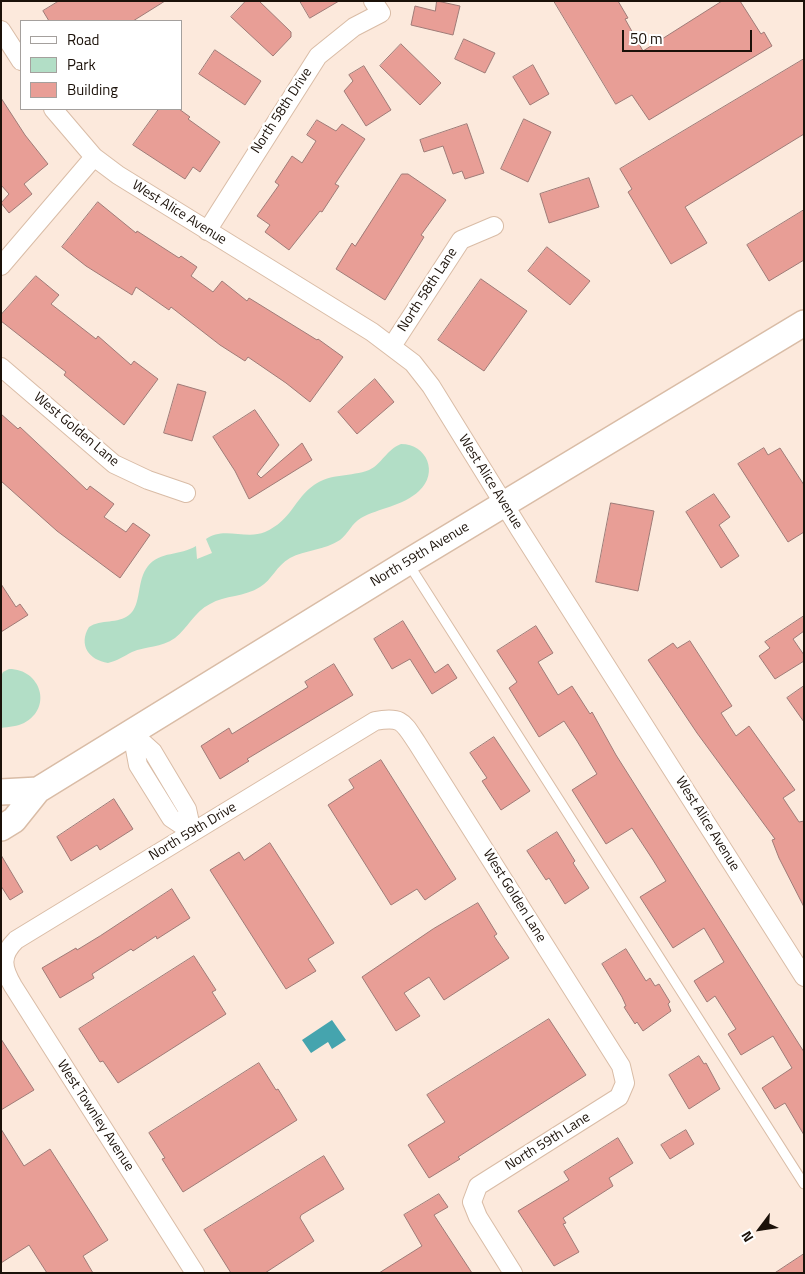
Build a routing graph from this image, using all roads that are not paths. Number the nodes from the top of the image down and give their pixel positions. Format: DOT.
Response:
graph roads {
  1 [pos="377,7"];
  2 [pos="1,30"];
  3 [pos="20,59"];
  4 [pos="54,110"];
  5 [pos="94,157"];
  6 [pos="494,226"];
  7 [pos="207,231"];
  8 [pos="1,266"];
  9 [pos="804,324"];
  10 [pos="392,346"];
  11 [pos="1,367"];
  12 [pos="186,493"];
  13 [pos="504,504"];
  14 [pos="408,562"];
  15 [pos="392,718"];
  16 [pos="132,733"];
  17 [pos="38,790"];
  18 [pos="1,792"];
  19 [pos="1,828"];
  20 [pos="192,832"];
  21 [pos="2,957"];
  22 [pos="804,977"];
  23 [pos="625,1083"];
  24 [pos="804,1184"];
  25 [pos="195,1273"];
  26 [pos="513,1273"];
  1 -- 7 [label="street, North 58th Drive"];
  2 -- 3 [label="street"];
  4 -- 5 [label="street, West Alice Avenue"];
  5 -- 7 [label="street, West Alice Avenue"];
  5 -- 8 [label="street"];
  6 -- 10 [label="street, North 58th Lane"];
  7 -- 10 [label="street, West Alice Avenue"];
  9 -- 13 [label="main road, North 59th Avenue"];
  10 -- 13 [label="street, West Alice Avenue"];
  11 -- 12 [label="street, West Golden Lane"];
  13 -- 14 [label="main road, North 59th Avenue"];
  13 -- 22 [label="street, West Alice Avenue"];
  14 -- 16 [label="main road, North 59th Avenue"];
  14 -- 24 [label="lane"];
  15 -- 20 [label="street, North 59th Drive"];
  15 -- 23 [label="street, West Golden Lane"];
  16 -- 17 [label="main road, North 59th Avenue"];
  16 -- 20 [label="street"];
  17 -- 18 [label="main road, North 59th Avenue"];
  17 -- 19 [label="main road, North 59th Avenue"];
  20 -- 21 [label="street, North 59th Drive"];
  21 -- 25 [label="street, West Townley Avenue"];
  23 -- 26 [label="street, North 59th Lane"];
}
